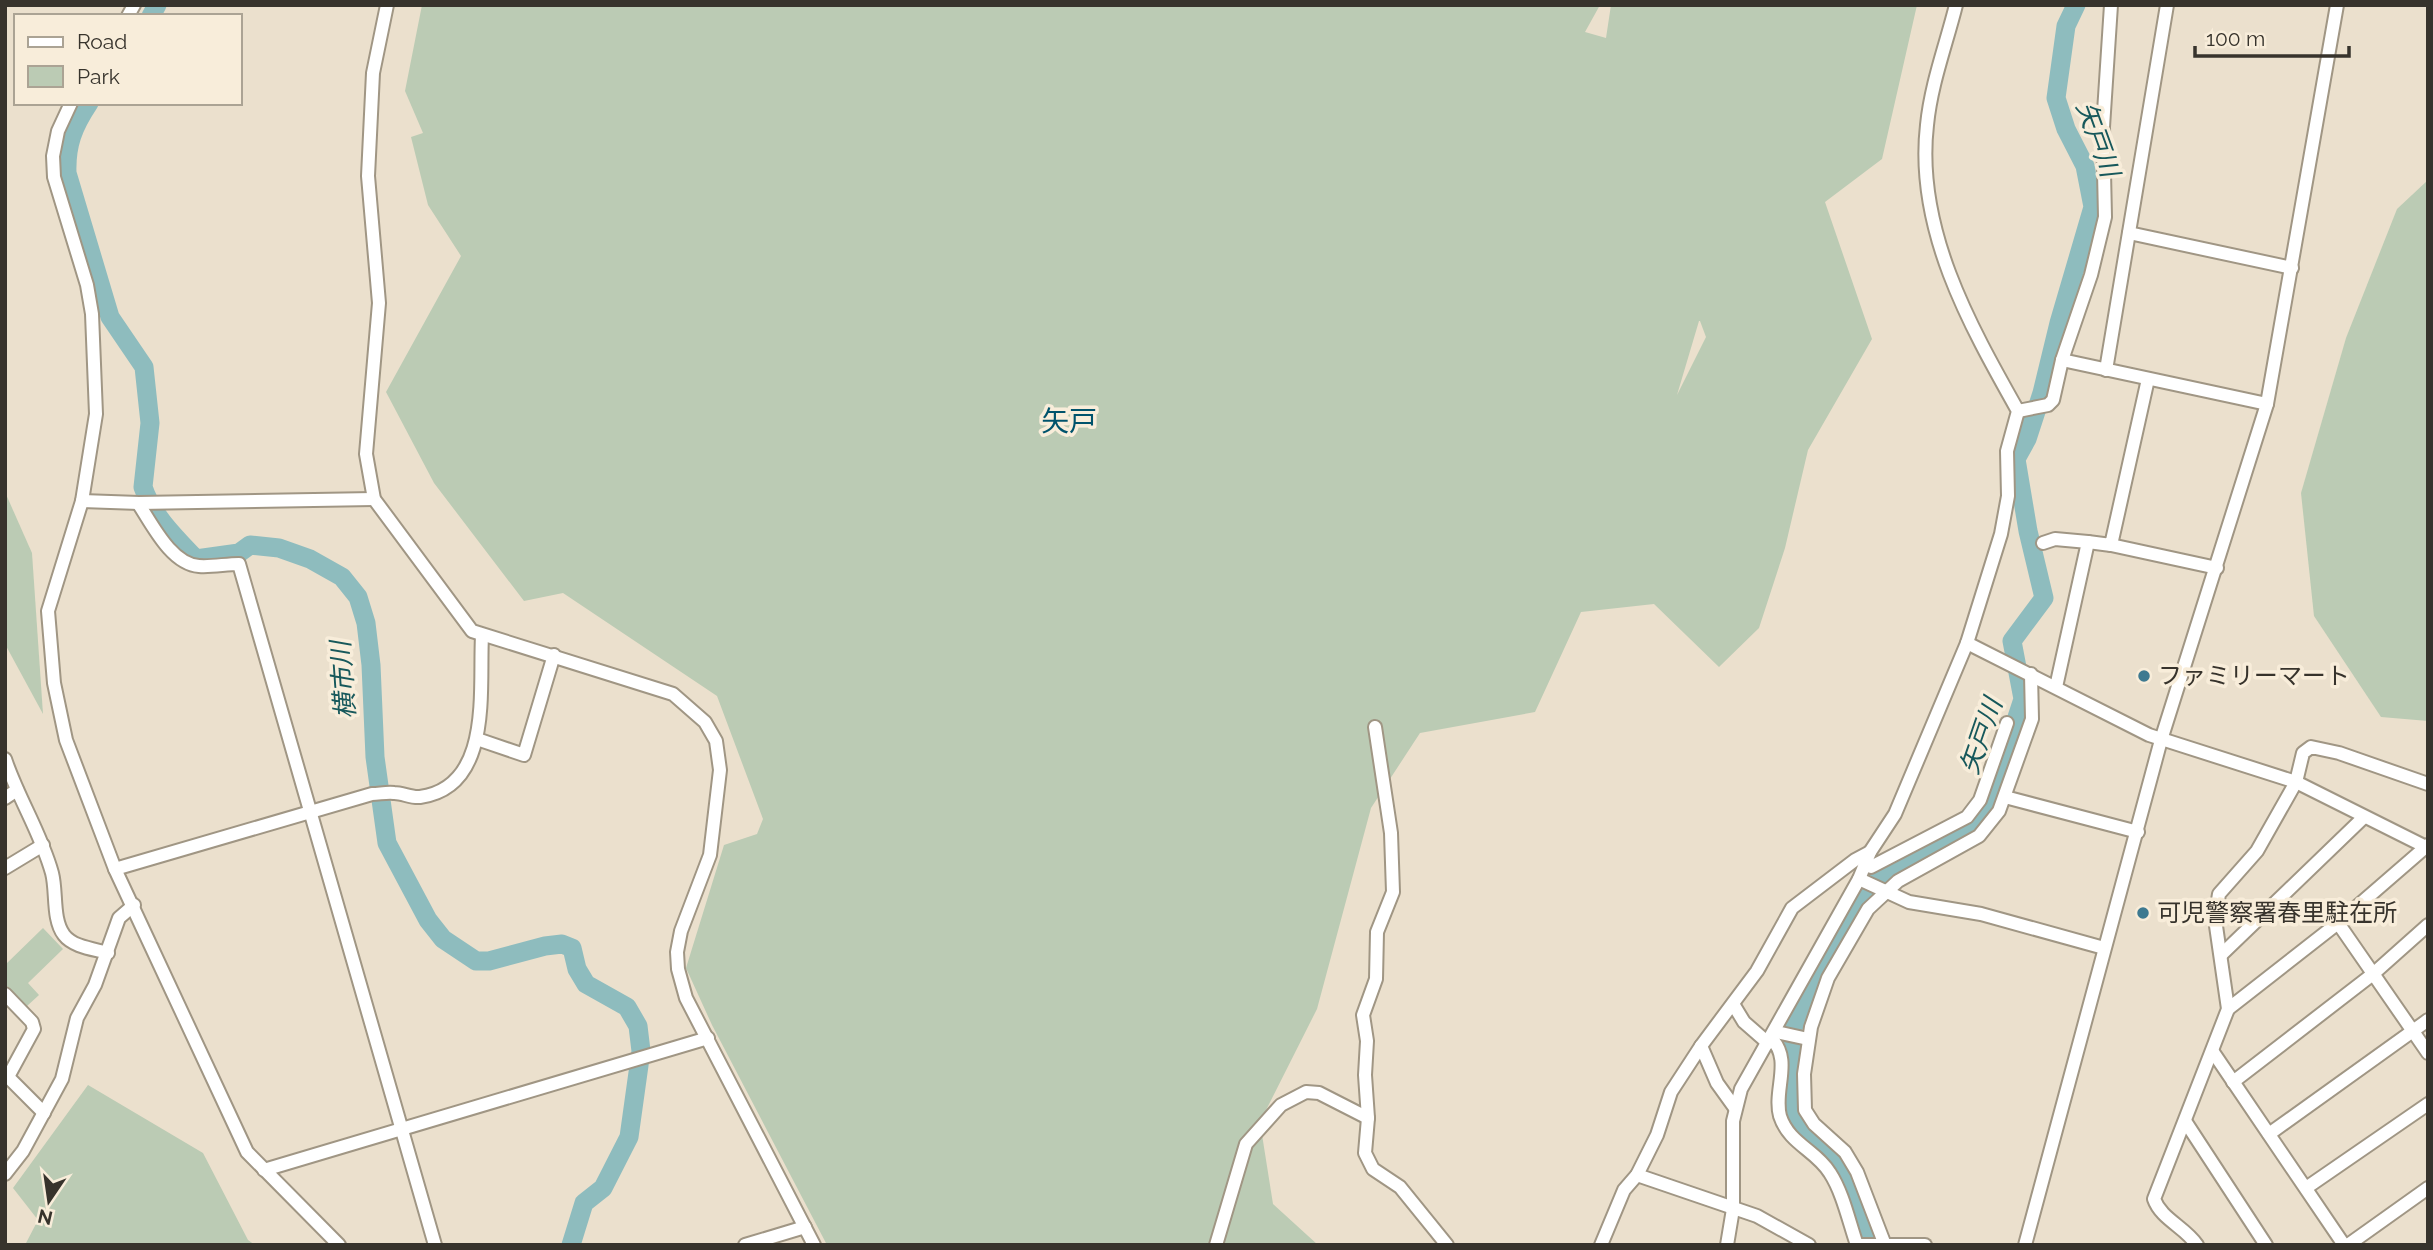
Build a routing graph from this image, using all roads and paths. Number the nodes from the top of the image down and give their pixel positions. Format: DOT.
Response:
graph roads {
  1 [pos="387,5"];
  2 [pos="1956,5"];
  3 [pos="2111,5"];
  4 [pos="2167,5"];
  5 [pos="2337,5"];
  6 [pos="70,105"];
  7 [pos="2129,233"];
  8 [pos="2292,268"];
  9 [pos="2062,360"];
  10 [pos="2106,370"];
  11 [pos="2148,379"];
  12 [pos="2267,404"];
  13 [pos="2018,411"];
  14 [pos="374,499"];
  15 [pos="82,501"];
  16 [pos="139,503"];
  17 [pos="2043,542"];
  18 [pos="2088,542"];
  19 [pos="2111,545"];
  20 [pos="2217,569"];
  21 [pos="482,636"];
  22 [pos="1967,643"];
  23 [pos="554,655"];
  24 [pos="2031,674"];
  25 [pos="2056,687"];
  26 [pos="2007,723"];
  27 [pos="1375,727"];
  28 [pos="477,739"];
  29 [pos="2161,740"];
  30 [pos="5,759"];
  31 [pos="2296,782"];
  32 [pos="2428,784"];
  33 [pos="17,790"];
  34 [pos="2005,797"];
  35 [pos="5,798"];
  36 [pos="312,811"];
  37 [pos="2364,817"];
  38 [pos="2138,832"];
  39 [pos="43,845"];
  40 [pos="2427,847"];
  41 [pos="1868,859"];
  42 [pos="5,868"];
  43 [pos="116,869"];
  44 [pos="1859,879"];
  45 [pos="1887,893"];
  46 [pos="134,905"];
  47 [pos="2337,923"];
  48 [pos="2428,925"];
  49 [pos="2104,948"];
  50 [pos="108,953"];
  51 [pos="2222,954"];
  52 [pos="2373,974"];
  53 [pos="5,994"];
  54 [pos="1733,1004"];
  55 [pos="2228,1009"];
  56 [pos="2428,1020"];
  57 [pos="2413,1031"];
  58 [pos="708,1038"];
  59 [pos="1772,1038"];
  60 [pos="1808,1039"];
  61 [pos="1700,1046"];
  62 [pos="2213,1052"];
  63 [pos="2428,1053"];
  64 [pos="7,1074"];
  65 [pos="2233,1082"];
  66 [pos="2428,1104"];
  67 [pos="1735,1108"];
  68 [pos="44,1113"];
  69 [pos="1368,1118"];
  70 [pos="2185,1121"];
  71 [pos="404,1128"];
  72 [pos="2269,1134"];
  73 [pos="264,1170"];
  74 [pos="5,1174"];
  75 [pos="1637,1175"];
  76 [pos="2306,1188"];
  77 [pos="2428,1188"];
  78 [pos="1733,1209"];
  79 [pos="805,1227"];
  80 [pos="339,1245"];
  81 [pos="435,1245"];
  82 [pos="746,1245"];
  83 [pos="814,1245"];
  84 [pos="1216,1245"];
  85 [pos="1447,1245"];
  86 [pos="1601,1245"];
  87 [pos="1727,1245"];
  88 [pos="1809,1245"];
  89 [pos="1859,1245"];
  90 [pos="1885,1245"];
  91 [pos="1925,1245"];
  92 [pos="2025,1245"];
  93 [pos="2197,1245"];
  94 [pos="2266,1245"];
  95 [pos="2346,1245"];
  1 -- 14 [label="street"];
  2 -- 13 [label="street"];
  3 -- 9 [label="street"];
  4 -- 7 [label="street"];
  5 -- 8 [label="street"];
  6 -- 15 [label="street"];
  7 -- 8 [label="street"];
  7 -- 10 [label="street"];
  8 -- 12 [label="street"];
  9 -- 10 [label="street"];
  9 -- 13 [label="street"];
  10 -- 11 [label="street"];
  11 -- 12 [label="street"];
  11 -- 19 [label="street"];
  12 -- 20 [label="street"];
  13 -- 22 [label="street"];
  14 -- 16 [label="street"];
  14 -- 21 [label="street"];
  15 -- 16 [label="street"];
  15 -- 43 [label="street"];
  16 -- 36 [label="street"];
  17 -- 18 [label="street"];
  18 -- 19 [label="street"];
  18 -- 25 [label="street"];
  19 -- 20 [label="street"];
  20 -- 29 [label="street"];
  21 -- 23 [label="street"];
  21 -- 28 [label="street"];
  22 -- 24 [label="street"];
  22 -- 41 [label="street"];
  23 -- 28 [label="street"];
  23 -- 58 [label="street"];
  24 -- 25 [label="street"];
  24 -- 34 [label="street"];
  25 -- 29 [label="street"];
  26 -- 41 [label="street"];
  27 -- 69 [label="street"];
  28 -- 36 [label="street"];
  29 -- 31 [label="street"];
  29 -- 38 [label="street"];
  30 -- 33 [label="street"];
  31 -- 32 [label="street"];
  31 -- 37 [label="street"];
  31 -- 51 [label="street"];
  33 -- 35 [label="street"];
  33 -- 39 [label="street"];
  34 -- 38 [label="street"];
  34 -- 45 [label="street"];
  36 -- 43 [label="street"];
  36 -- 71 [label="street"];
  37 -- 40 [label="street"];
  37 -- 51 [label="street"];
  38 -- 49 [label="street"];
  39 -- 42 [label="street"];
  39 -- 50 [label="street"];
  40 -- 47 [label="street"];
  41 -- 44 [label="street"];
  41 -- 54 [label="street"];
  43 -- 46 [label="street"];
  44 -- 45 [label="street"];
  44 -- 59 [label="street"];
  45 -- 49 [label="street"];
  45 -- 60 [label="street"];
  46 -- 50 [label="street"];
  46 -- 73 [label="street"];
  47 -- 52 [label="street"];
  47 -- 55 [label="street"];
  48 -- 52 [label="street"];
  49 -- 92 [label="street"];
  50 -- 68 [label="street"];
  51 -- 55 [label="street"];
  52 -- 57 [label="street"];
  52 -- 65 [label="street"];
  53 -- 64 [label="street"];
  54 -- 59 [label="street"];
  54 -- 61 [label="street"];
  55 -- 62 [label="street"];
  56 -- 57 [label="street"];
  57 -- 63 [label="street"];
  57 -- 72 [label="street"];
  58 -- 71 [label="street"];
  58 -- 79 [label="street"];
  59 -- 60 [label="street"];
  59 -- 67 [label="street"];
  59 -- 89 [label="street"];
  60 -- 90 [label="street"];
  61 -- 67 [label="street"];
  61 -- 75 [label="street"];
  62 -- 65 [label="street"];
  62 -- 70 [label="street"];
  64 -- 68 [label="street"];
  65 -- 72 [label="street"];
  66 -- 76 [label="street"];
  67 -- 78 [label="street"];
  68 -- 74 [label="street"];
  69 -- 84 [label="street"];
  69 -- 85 [label="street"];
  70 -- 93 [label="street"];
  70 -- 94 [label="street"];
  71 -- 73 [label="street"];
  71 -- 81 [label="street"];
  72 -- 76 [label="street"];
  73 -- 80 [label="street"];
  75 -- 78 [label="street"];
  75 -- 86 [label="street"];
  76 -- 95 [label="street"];
  77 -- 95 [label="street"];
  78 -- 87 [label="street"];
  78 -- 88 [label="street"];
  79 -- 82 [label="street"];
  79 -- 83 [label="street"];
  89 -- 90 [label="street"];
  90 -- 91 [label="street"];
}
